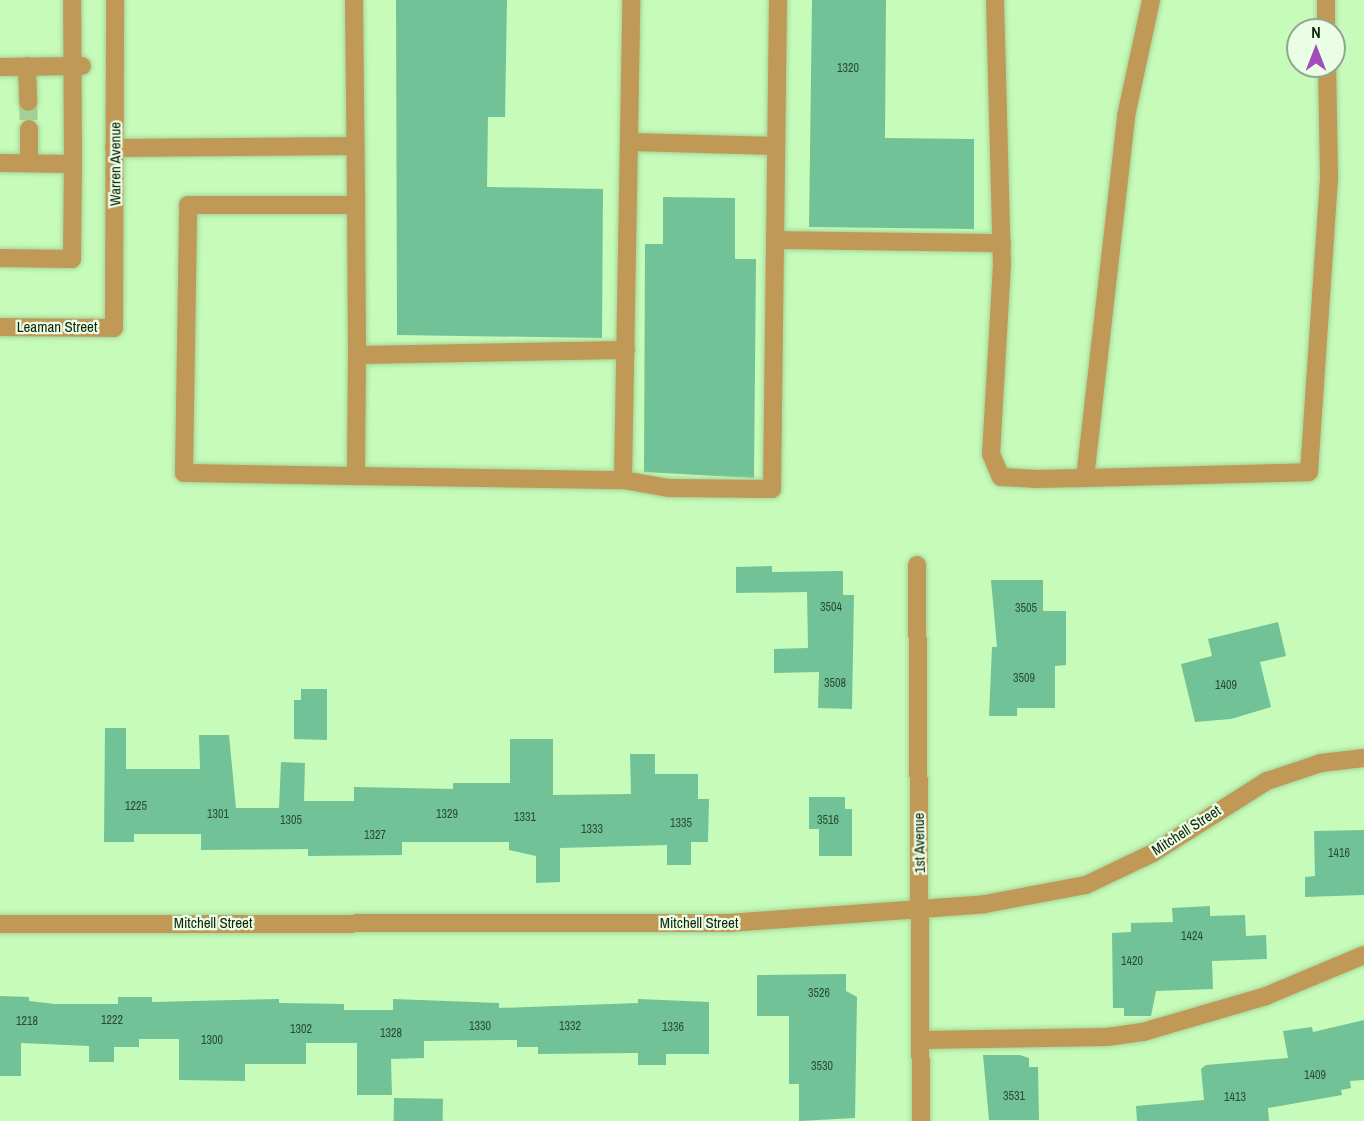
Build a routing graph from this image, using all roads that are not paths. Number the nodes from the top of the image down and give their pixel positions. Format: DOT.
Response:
graph roads {
  1 [pos="72,0"];
  2 [pos="115,0"];
  3 [pos="354,0"];
  4 [pos="631,0"];
  5 [pos="778,0"];
  6 [pos="995,0"];
  7 [pos="1151,0"];
  8 [pos="1326,0"];
  9 [pos="1326,18"];
  10 [pos="27,66"];
  11 [pos="78,66"];
  12 [pos="0,67"];
  13 [pos="1327,78"];
  14 [pos="28,102"];
  15 [pos="28,129"];
  16 [pos="631,142"];
  17 [pos="355,146"];
  18 [pos="776,146"];
  19 [pos="114,148"];
  20 [pos="0,163"];
  21 [pos="29,164"];
  22 [pos="73,164"];
  23 [pos="356,205"];
  24 [pos="775,240"];
  25 [pos="1002,243"];
  26 [pos="0,258"];
  27 [pos="0,327"];
  28 [pos="114,328"];
  29 [pos="626,350"];
  30 [pos="357,355"];
  31 [pos="356,476"];
  32 [pos="1085,478"];
  33 [pos="623,480"];
  34 [pos="917,565"];
  35 [pos="1364,758"];
  36 [pos="919,910"];
  37 [pos="0,924"];
  38 [pos="1364,955"];
  39 [pos="921,1040"];
  40 [pos="921,1121"];
  1 -- 11 [label="street"];
  2 -- 19 [label="street, Warren Avenue"];
  3 -- 17 [label="street"];
  4 -- 16 [label="street"];
  5 -- 18 [label="street"];
  6 -- 25 [label="street"];
  7 -- 32 [label="street"];
  8 -- 9 [label="street"];
  10 -- 11 [label="street"];
  10 -- 12 [label="street"];
  10 -- 14 [label="street"];
  11 -- 22 [label="street"];
  13 -- 32 [label="street"];
  15 -- 21 [label="street"];
  16 -- 18 [label="street"];
  16 -- 29 [label="street"];
  17 -- 19 [label="street"];
  17 -- 23 [label="street"];
  18 -- 24 [label="street"];
  19 -- 28 [label="street, Warren Avenue"];
  20 -- 21 [label="street"];
  21 -- 22 [label="street"];
  22 -- 26 [label="street"];
  23 -- 30 [label="street"];
  23 -- 31 [label="street"];
  24 -- 25 [label="street"];
  24 -- 33 [label="street"];
  25 -- 32 [label="street"];
  27 -- 28 [label="street, Leaman Street"];
  29 -- 30 [label="street"];
  29 -- 33 [label="street"];
  30 -- 31 [label="street"];
  31 -- 33 [label="street"];
  34 -- 36 [label="street, 1st Avenue"];
  35 -- 36 [label="street, Mitchell Street"];
  36 -- 37 [label="street, Mitchell Street"];
  36 -- 39 [label="street, 1st Avenue"];
  38 -- 39 [label="street"];
  39 -- 40 [label="street, 1st Avenue"];
}
